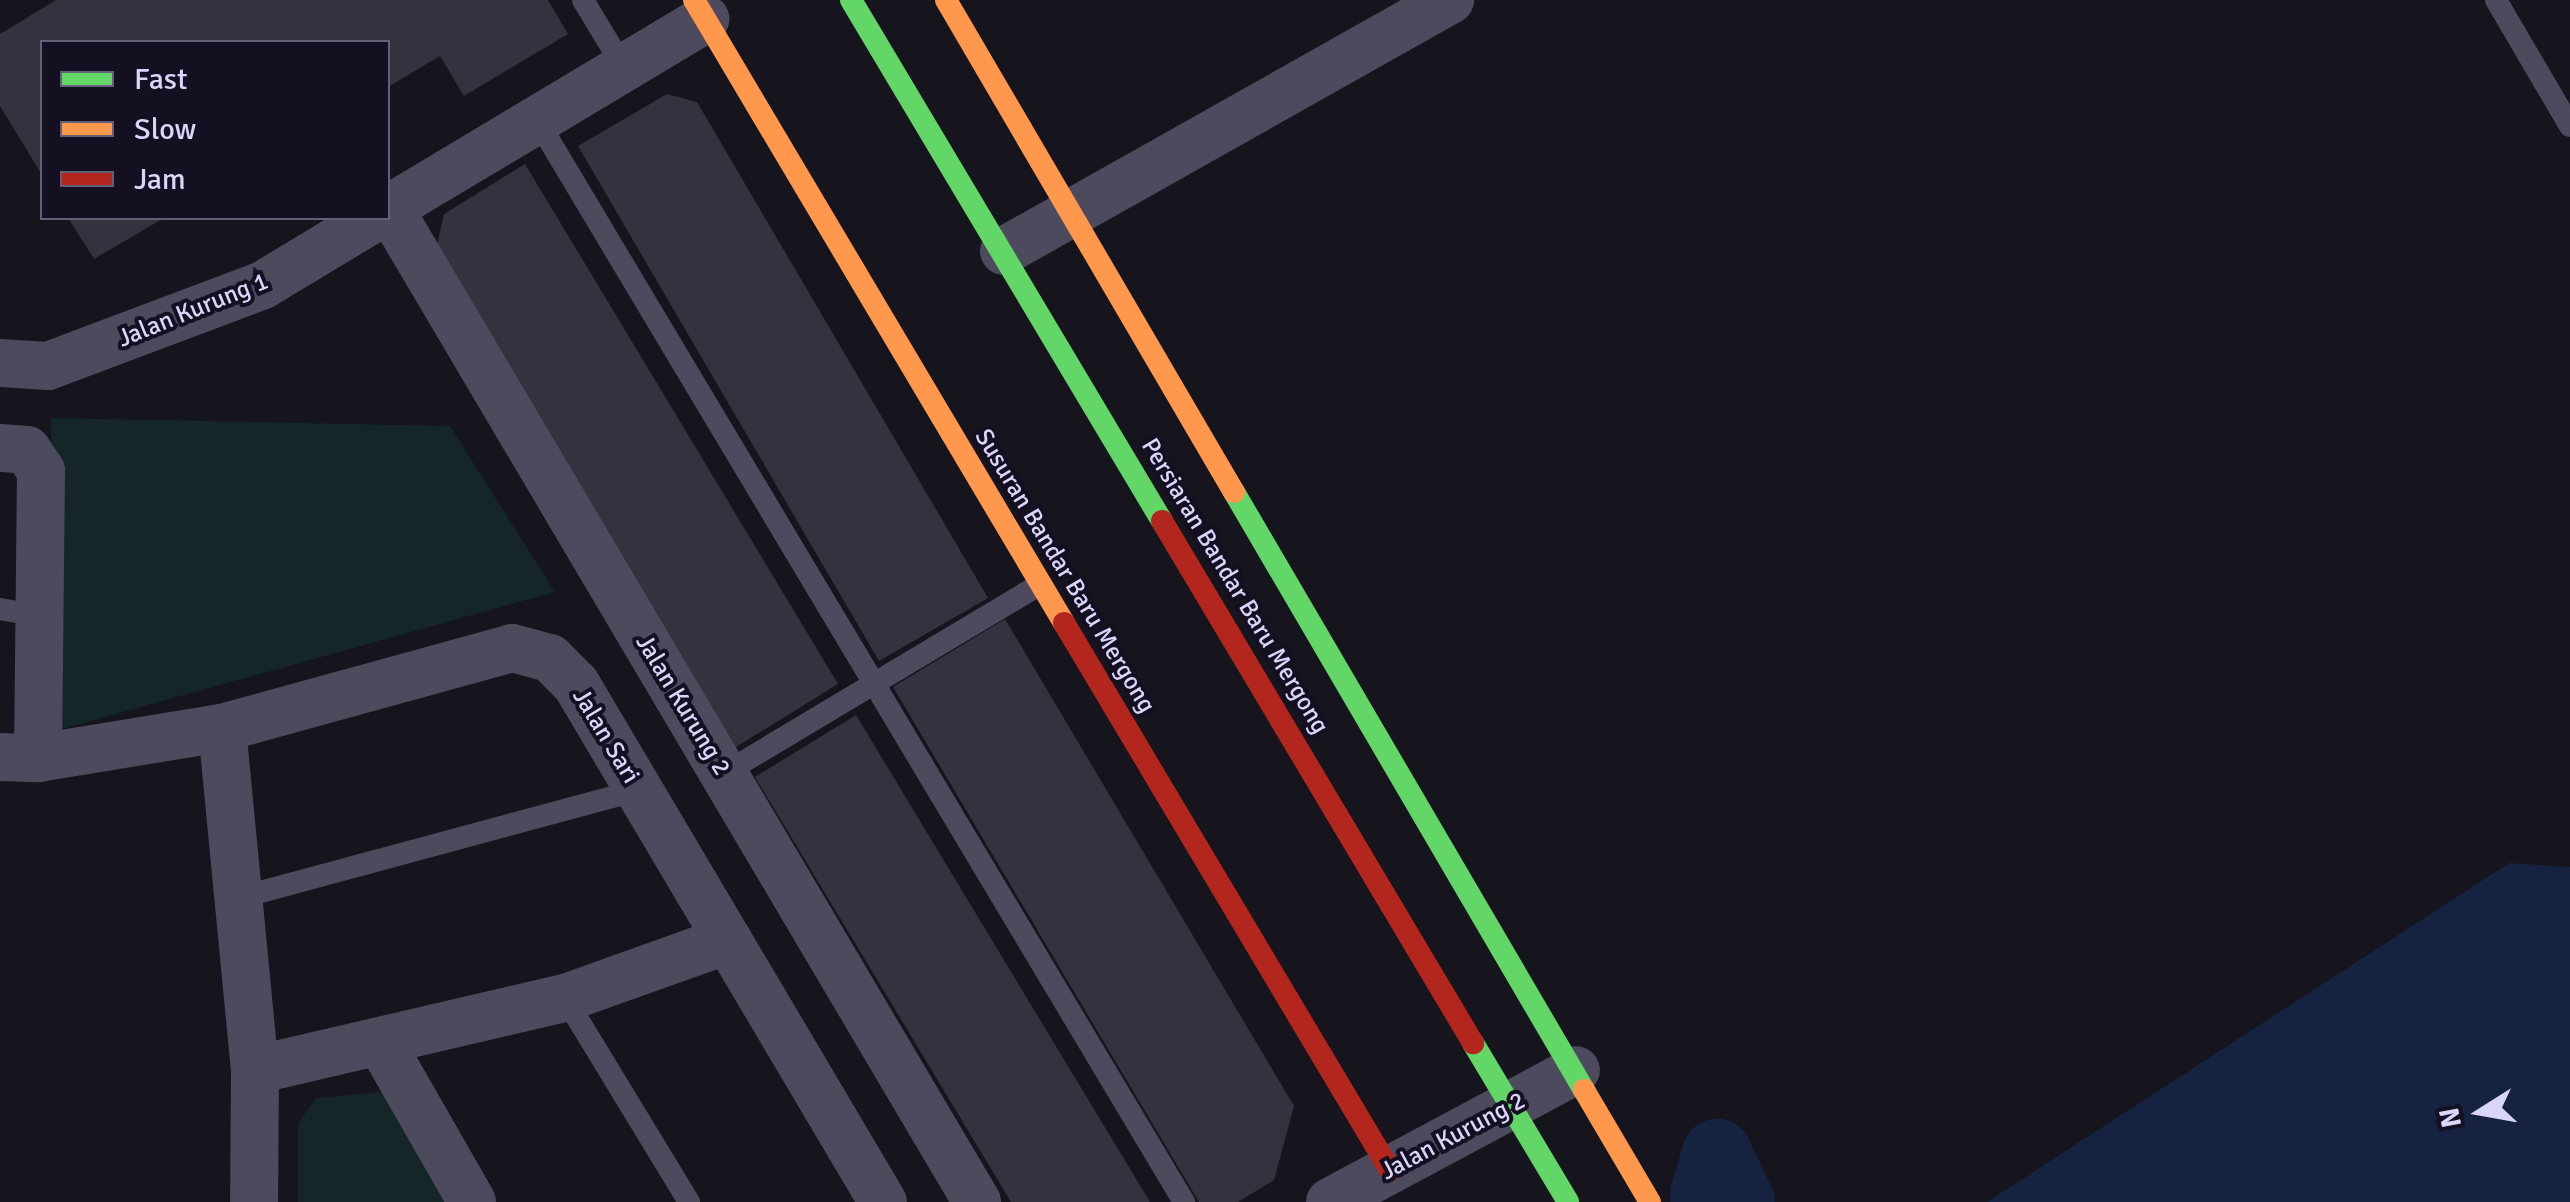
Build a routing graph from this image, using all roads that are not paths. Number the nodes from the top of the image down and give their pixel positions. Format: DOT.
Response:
graph roads {
  1 [pos="584,0"];
  2 [pos="852,0"];
  3 [pos="946,0"];
  4 [pos="1450,0"];
  5 [pos="2496,0"];
  6 [pos="700,9"];
  7 [pos="624,68"];
  8 [pos="537,120"];
  9 [pos="2570,126"];
  10 [pos="390,208"];
  11 [pos="1074,212"];
  12 [pos="371,220"];
  13 [pos="389,220"];
  14 [pos="1004,251"];
  15 [pos="0,363"];
  16 [pos="0,448"];
  17 [pos="1041,584"];
  18 [pos="21,613"];
  19 [pos="874,683"];
  20 [pos="222,728"];
  21 [pos="19,757"];
  22 [pos="723,774"];
  23 [pos="639,790"];
  24 [pos="242,897"];
  25 [pos="728,940"];
  26 [pos="566,998"];
  27 [pos="381,1043"];
  28 [pos="254,1070"];
  29 [pos="1576,1070"];
  30 [pos="1513,1104"];
  31 [pos="1390,1170"];
  32 [pos="254,1202"];
  33 [pos="472,1202"];
  34 [pos="689,1202"];
  35 [pos="882,1202"];
  36 [pos="977,1202"];
  37 [pos="1184,1202"];
  38 [pos="1330,1202"];
  39 [pos="1568,1202"];
  40 [pos="1650,1202"];
  1 -- 7 [label="lane"];
  2 -- 14 [label="street, Persiaran Bandar Baru Mergong"];
  3 -- 11 [label="street, Persiaran Bandar Baru Mergong"];
  4 -- 11 [label="street"];
  5 -- 9 [label="lane"];
  6 -- 7 [label="street, Jalan Kurung 1"];
  6 -- 17 [label="street, Susuran Bandar Baru Mergong"];
  7 -- 8 [label="street, Jalan Kurung 1"];
  8 -- 10 [label="street, Jalan Kurung 1"];
  8 -- 19 [label="lane"];
  11 -- 14 [label="street"];
  11 -- 29 [label="street, Persiaran Bandar Baru Mergong"];
  12 -- 15 [label="street, Jalan Kurung 1"];
  13 -- 22 [label="street, Jalan Kurung 2"];
  14 -- 30 [label="street, Persiaran Bandar Baru Mergong"];
  16 -- 18 [label="street"];
  17 -- 19 [label="lane"];
  17 -- 31 [label="street, Susuran Bandar Baru Mergong"];
  18 -- 21 [label="street"];
  19 -- 22 [label="lane"];
  19 -- 37 [label="lane"];
  20 -- 21 [label="street, Jalan Sari"];
  20 -- 23 [label="street, Jalan Sari"];
  20 -- 24 [label="street"];
  22 -- 36 [label="street, Jalan Kurung 2"];
  23 -- 24 [label="lane"];
  23 -- 25 [label="street, Jalan Sari"];
  24 -- 28 [label="street"];
  25 -- 26 [label="street"];
  25 -- 35 [label="street, Jalan Sari"];
  26 -- 27 [label="street"];
  26 -- 34 [label="lane"];
  27 -- 28 [label="street"];
  27 -- 33 [label="street"];
  28 -- 32 [label="street"];
  29 -- 30 [label="street, Jalan Kurung 2"];
  29 -- 40 [label="street, Persiaran Bandar Baru Mergong"];
  30 -- 31 [label="street, Jalan Kurung 2"];
  30 -- 39 [label="street, Persiaran Bandar Baru Mergong"];
  31 -- 38 [label="street, Jalan Kurung 2"];
}
